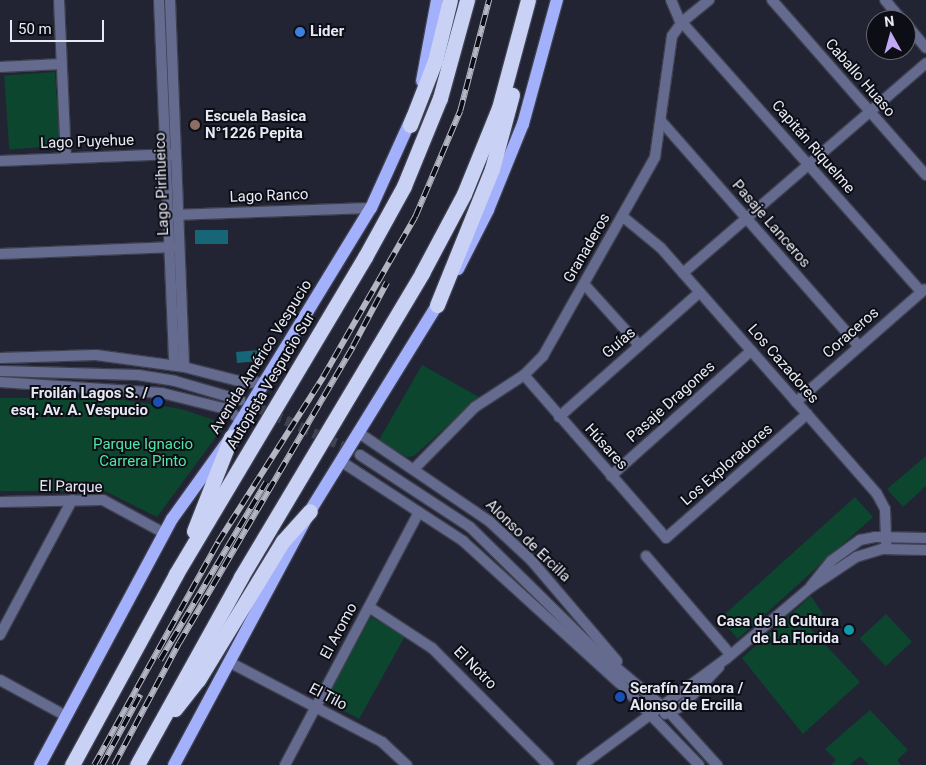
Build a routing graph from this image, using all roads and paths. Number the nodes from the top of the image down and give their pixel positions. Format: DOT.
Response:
graph roads {
  1 [pos="58,0"];
  2 [pos="159,0"];
  3 [pos="170,0"];
  4 [pos="437,0"];
  5 [pos="450,0"];
  6 [pos="467,0"];
  7 [pos="528,0"];
  8 [pos="557,0"];
  9 [pos="671,0"];
  10 [pos="710,0"];
  11 [pos="772,0"];
  12 [pos="885,0"];
  13 [pos="894,10"];
  14 [pos="682,22"];
  15 [pos="916,36"];
  16 [pos="926,48"];
  17 [pos="516,51"];
  18 [pos="926,63"];
  19 [pos="62,64"];
  20 [pos="0,67"];
  21 [pos="870,112"];
  22 [pos="661,121"];
  23 [pos="410,125"];
  24 [pos="170,154"];
  25 [pos="66,158"];
  26 [pos="0,161"];
  27 [pos="809,164"];
  28 [pos="926,175"];
  29 [pos="371,208"];
  30 [pos="173,215"];
  31 [pos="622,216"];
  32 [pos="747,218"];
  33 [pos="174,247"];
  34 [pos="0,254"];
  35 [pos="683,274"];
  36 [pos="584,284"];
  37 [pos="923,290"];
  38 [pos="700,292"];
  39 [pos="437,305"];
  40 [pos="639,345"];
  41 [pos="859,346"];
  42 [pos="752,351"];
  43 [pos="0,358"];
  44 [pos="179,366"];
  45 [pos="0,371"];
  46 [pos="524,376"];
  47 [pos="0,382"];
  48 [pos="265,382"];
  49 [pos="240,400"];
  50 [pos="796,402"];
  51 [pos="807,414"];
  52 [pos="559,417"];
  53 [pos="241,420"];
  54 [pos="359,433"];
  55 [pos="231,437"];
  56 [pos="360,455"];
  57 [pos="342,462"];
  58 [pos="414,469"];
  59 [pos="611,476"];
  60 [pos="72,500"];
  61 [pos="0,502"];
  62 [pos="310,511"];
  63 [pos="420,512"];
  64 [pos="164,533"];
  65 [pos="886,537"];
  66 [pos="666,538"];
  67 [pos="926,538"];
  68 [pos="886,550"];
  69 [pos="926,550"];
  70 [pos="646,556"];
  71 [pos="176,574"];
  72 [pos="811,586"];
  73 [pos="368,608"];
  74 [pos="0,635"];
  75 [pos="592,647"];
  76 [pos="729,657"];
  77 [pos="229,662"];
  78 [pos="630,678"];
  79 [pos="0,680"];
  80 [pos="619,683"];
  81 [pos="315,707"];
  82 [pos="665,709"];
  83 [pos="66,716"];
  84 [pos="650,717"];
  85 [pos="154,733"];
  86 [pos="40,765"];
  87 [pos="72,765"];
  88 [pos="137,765"];
  89 [pos="174,765"];
  90 [pos="285,765"];
  91 [pos="407,765"];
  92 [pos="548,765"];
  93 [pos="582,765"];
  94 [pos="699,765"];
  95 [pos="717,765"];
  1 -- 19 [label="street"];
  2 -- 24 [label="street, Lago Pirihueico"];
  3 -- 24 [label="street, Lago Pirihueico"];
  4 -- 23 [label="main road, Avenida Américo Vespucio"];
  5 -- 23 [label="highway"];
  6 -- 71 [label="highway, Autopista Vespucio Sur"];
  7 -- 17 [label="highway"];
  8 -- 39 [label="main road"];
  9 -- 14 [label="street, Capitán Riquelme"];
  10 -- 14 [label="street, Granaderos"];
  11 -- 21 [label="street, Caballo Huaso"];
  12 -- 13 [label="street"];
  14 -- 22 [label="street, Granaderos"];
  14 -- 27 [label="street, Capitán Riquelme"];
  15 -- 16 [label="street"];
  17 -- 39 [label="highway"];
  17 -- 85 [label="highway"];
  18 -- 21 [label="street"];
  19 -- 20 [label="street"];
  19 -- 25 [label="street"];
  21 -- 27 [label="street"];
  21 -- 28 [label="street, Caballo Huaso"];
  22 -- 31 [label="street, Granaderos"];
  22 -- 32 [label="street, Pasaje Lanceros"];
  23 -- 29 [label="main road, Avenida Américo Vespucio"];
  24 -- 25 [label="street, Lago Puyehue"];
  24 -- 30 [label="street, Lago Pirihueico"];
  25 -- 26 [label="street, Lago Puyehue"];
  27 -- 32 [label="street"];
  27 -- 37 [label="street, Capitán Riquelme"];
  29 -- 30 [label="street, Lago Ranco"];
  29 -- 48 [label="main road, Avenida Américo Vespucio"];
  30 -- 33 [label="street, Lago Pirihueico"];
  31 -- 35 [label="street, Los Cazadores"];
  31 -- 36 [label="street, Granaderos"];
  32 -- 35 [label="street"];
  32 -- 41 [label="street, Pasaje Lanceros"];
  33 -- 34 [label="street"];
  33 -- 44 [label="street, Lago Pirihueico"];
  35 -- 38 [label="street, Los Cazadores"];
  36 -- 40 [label="street"];
  36 -- 46 [label="street, Granaderos"];
  37 -- 41 [label="street, Coraceros"];
  38 -- 40 [label="street, Guías"];
  38 -- 42 [label="street, Los Cazadores"];
  39 -- 54 [label="main road"];
  40 -- 52 [label="street, Guías"];
  41 -- 50 [label="street, Coraceros"];
  42 -- 50 [label="street, Los Cazadores"];
  42 -- 59 [label="street, Pasaje Dragones"];
  43 -- 44 [label="street"];
  44 -- 48 [label="street"];
  45 -- 49 [label="street"];
  46 -- 52 [label="street, Húsares"];
  46 -- 58 [label="street, Granaderos"];
  47 -- 53 [label="street"];
  48 -- 53 [label="main road, Avenida Américo Vespucio"];
  50 -- 51 [label="street, Los Cazadores"];
  51 -- 65 [label="street, Los Cazadores"];
  51 -- 66 [label="street, Los Exploradores"];
  52 -- 59 [label="street, Húsares"];
  53 -- 55 [label="main road, Avenida Américo Vespucio"];
  54 -- 57 [label="main road"];
  54 -- 58 [label="street, Alonso de Ercilla"];
  55 -- 64 [label="main road, Avenida Américo Vespucio"];
  55 -- 71 [label="highway"];
  56 -- 75 [label="street, Alonso de Ercilla"];
  57 -- 62 [label="main road"];
  57 -- 63 [label="street, Alonso de Ercilla"];
  58 -- 78 [label="street, Alonso de Ercilla"];
  59 -- 66 [label="street, Húsares"];
  60 -- 61 [label="street, El Parque"];
  60 -- 64 [label="street, El Parque"];
  60 -- 74 [label="street"];
  62 -- 77 [label="main road"];
  62 -- 85 [label="highway"];
  63 -- 73 [label="street, El Aromo"];
  63 -- 80 [label="street, Alonso de Ercilla"];
  64 -- 83 [label="main road, Avenida Américo Vespucio"];
  65 -- 67 [label="street"];
  65 -- 68 [label="street, Los Cazadores"];
  65 -- 72 [label="street"];
  68 -- 69 [label="street"];
  68 -- 72 [label="street"];
  70 -- 76 [label="street"];
  71 -- 87 [label="highway, Autopista Vespucio Sur"];
  72 -- 76 [label="street"];
  73 -- 81 [label="street, El Aromo"];
  73 -- 92 [label="street, El Notro"];
  75 -- 78 [label="street, Alonso de Ercilla"];
  75 -- 80 [label="street, Alonso de Ercilla"];
  76 -- 82 [label="street"];
  77 -- 81 [label="street, El Tilo"];
  77 -- 89 [label="main road"];
  78 -- 82 [label="street, Alonso de Ercilla"];
  79 -- 83 [label="street"];
  80 -- 84 [label="street, Alonso de Ercilla"];
  81 -- 90 [label="street, El Aromo"];
  81 -- 91 [label="street, El Tilo"];
  82 -- 84 [label="street"];
  82 -- 95 [label="street, Alonso de Ercilla"];
  83 -- 86 [label="main road, Avenida Américo Vespucio"];
  84 -- 93 [label="street"];
  84 -- 94 [label="street, Alonso de Ercilla"];
  85 -- 88 [label="highway"];
}
